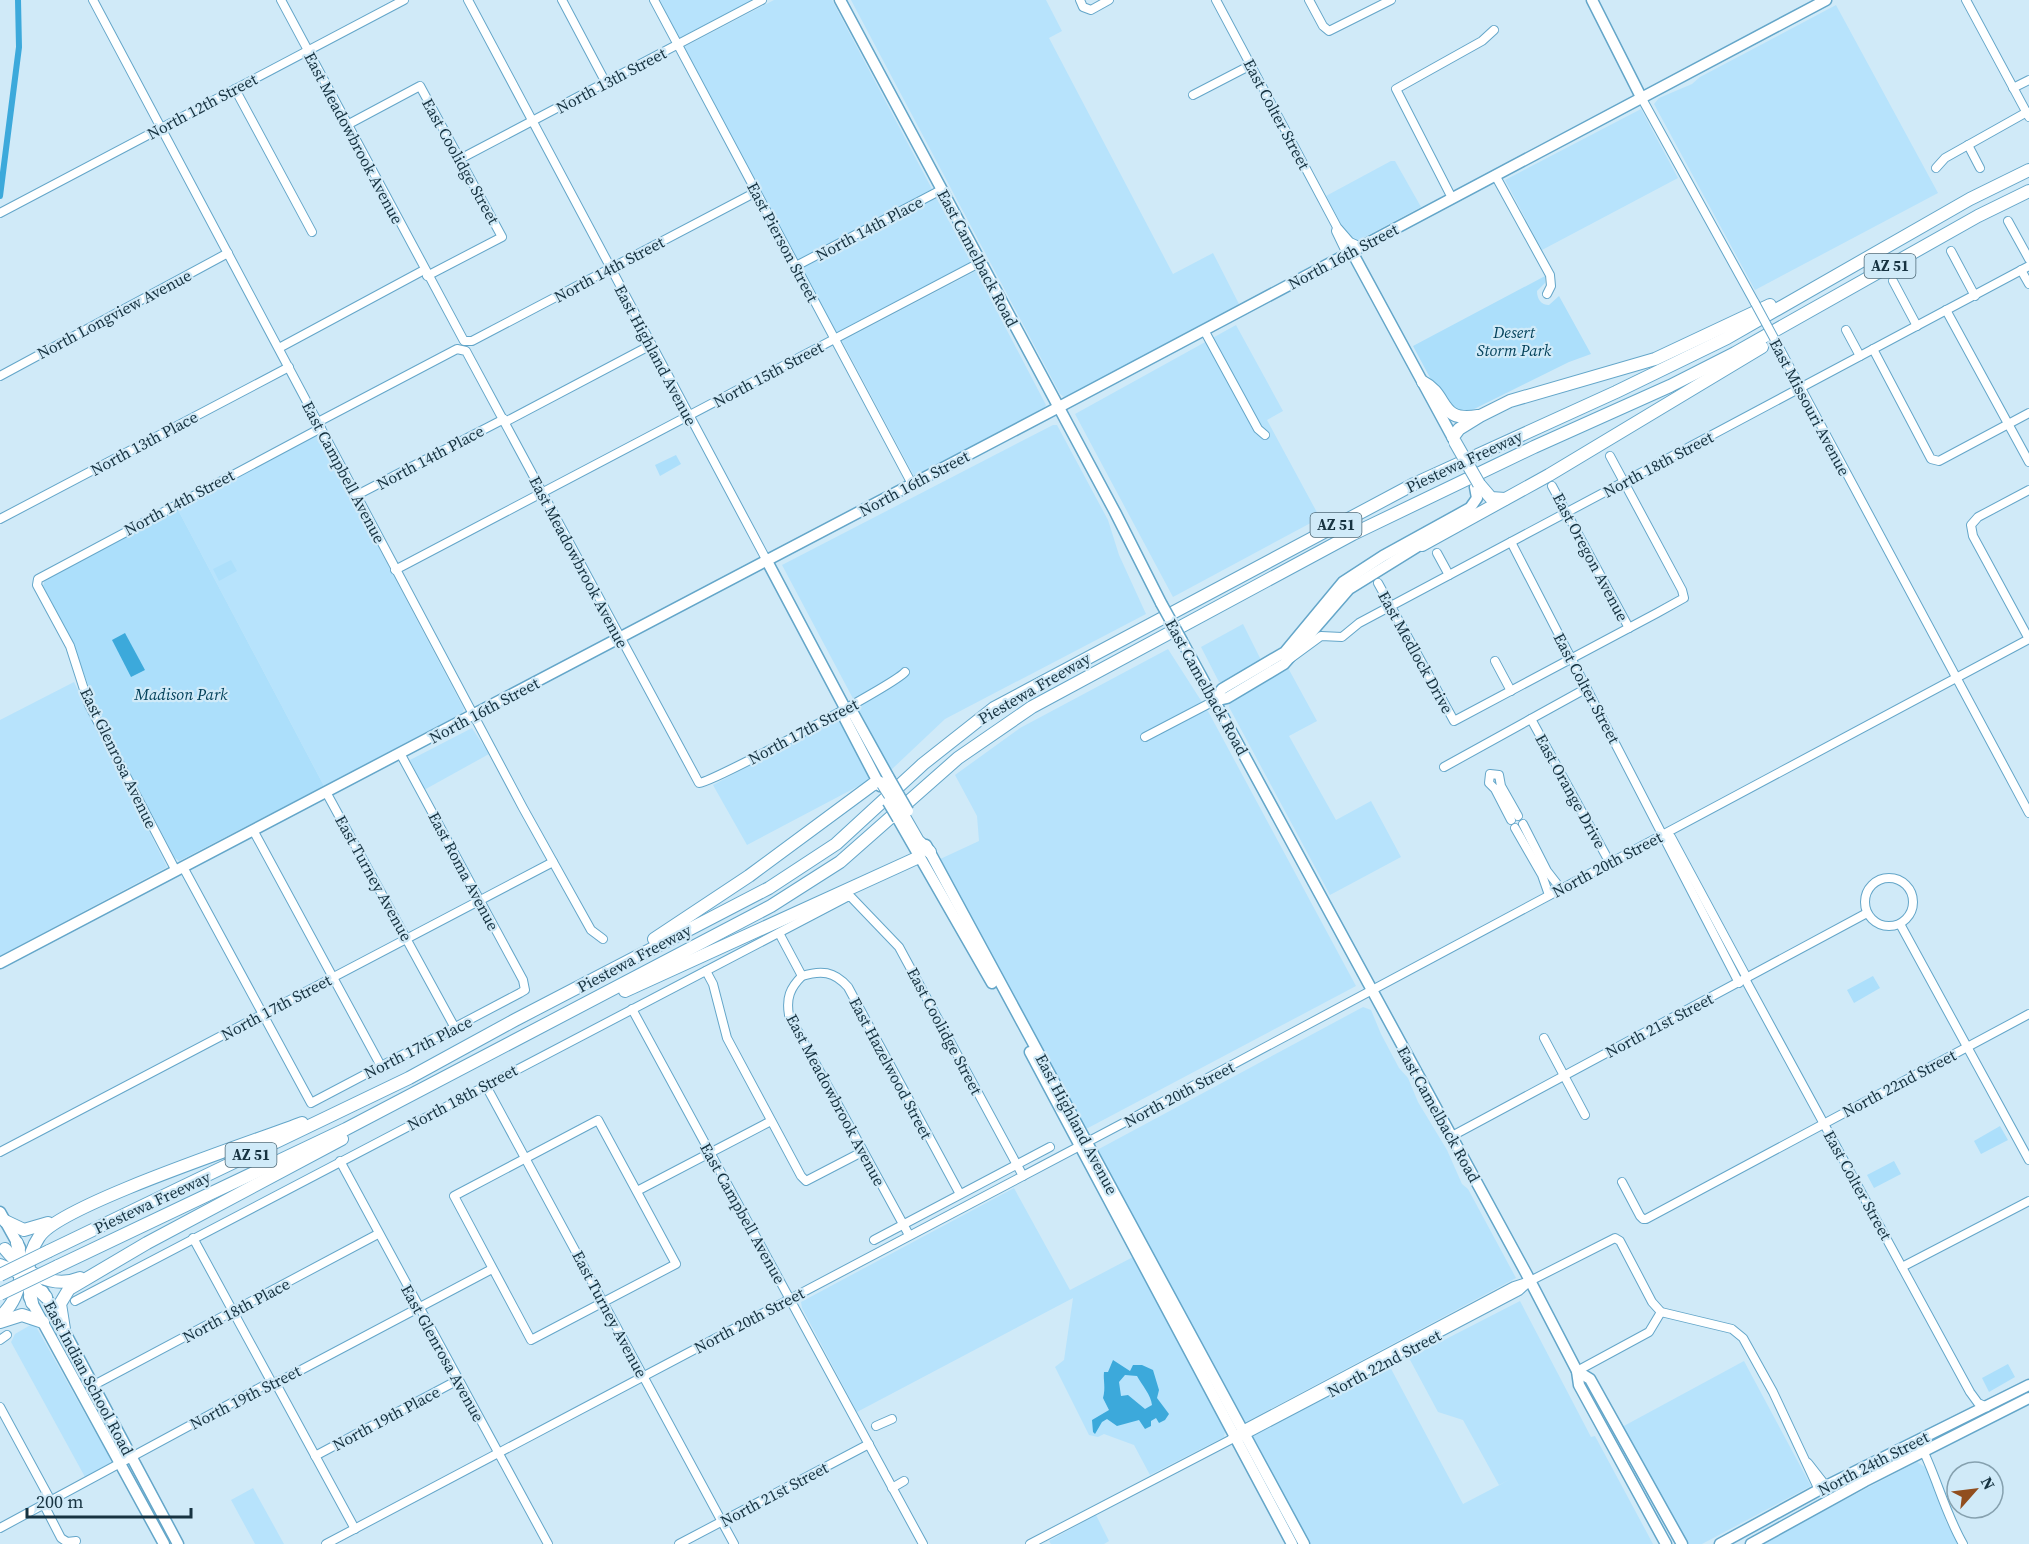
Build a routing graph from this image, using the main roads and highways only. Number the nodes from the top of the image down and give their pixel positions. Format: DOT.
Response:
graph roads {
  1 [pos="1592,0"];
  2 [pos="1824,0"];
  3 [pos="843,1"];
  4 [pos="1641,97"];
  5 [pos="2029,162"];
  6 [pos="2029,170"];
  7 [pos="2029,191"];
  8 [pos="2029,198"];
  9 [pos="1970,199"];
  10 [pos="1978,216"];
  11 [pos="1353,251"];
  12 [pos="1873,255"];
  13 [pos="1803,316"];
  14 [pos="1423,382"];
  15 [pos="1059,407"];
  16 [pos="1480,416"];
  17 [pos="1454,439"];
  18 [pos="1481,488"];
  19 [pos="1506,498"];
  20 [pos="1422,545"];
  21 [pos="767,561"];
  22 [pos="1214,700"];
  23 [pos="882,782"];
  24 [pos="925,855"];
  25 [pos="0,963"];
  26 [pos="515,1020"];
  27 [pos="523,1037"];
  28 [pos="450,1054"];
  29 [pos="457,1071"];
  30 [pos="3,1216"];
  31 [pos="58,1220"];
  32 [pos="17,1243"];
  33 [pos="2,1245"];
  34 [pos="0,1265"];
  35 [pos="24,1272"];
  36 [pos="92,1274"];
  37 [pos="0,1275"];
  38 [pos="0,1294"];
  39 [pos="46,1297"];
  40 [pos="32,1303"];
  41 [pos="0,1317"];
  42 [pos="0,1322"];
  43 [pos="43,1322"];
  44 [pos="64,1329"];
  45 [pos="1577,1371"];
  46 [pos="2029,1385"];
  47 [pos="2029,1398"];
  48 [pos="1241,1435"];
  49 [pos="1923,1451"];
  50 [pos="1824,1489"];
  51 [pos="1803,1516"];
  52 [pos="164,1544"];
  53 [pos="178,1544"];
  54 [pos="1293,1544"];
  55 [pos="1304,1544"];
  56 [pos="1666,1544"];
  57 [pos="1682,1544"];
  58 [pos="1719,1544"];
  59 [pos="1751,1544"];
  1 -- 4 [label="main road, East Missouri Avenue"];
  2 -- 4 [label="main road, North 16th Street"];
  3 -- 15 [label="main road, East Camelback Road"];
  4 -- 11 [label="main road, North 16th Street"];
  5 -- 9 [label="highway"];
  6 -- 9 [label="highway, Piestewa Freeway / AZ 51"];
  7 -- 10 [label="highway, Piestewa Freeway / AZ 51"];
  8 -- 10 [label="highway"];
  9 -- 12 [label="highway, Piestewa Freeway / AZ 51"];
  10 -- 13 [label="highway, Piestewa Freeway / AZ 51"];
  11 -- 14 [label="main road, East Colter Street"];
  11 -- 15 [label="main road, North 16th Street"];
  12 -- 16 [label="highway"];
  12 -- 26 [label="highway, Piestewa Freeway / AZ 51"];
  13 -- 19 [label="highway"];
  13 -- 27 [label="highway, Piestewa Freeway / AZ 51"];
  14 -- 16 [label="highway"];
  14 -- 17 [label="main road, East Colter Street"];
  15 -- 21 [label="main road, North 16th Street"];
  15 -- 22 [label="main road, East Camelback Road, bridge"];
  16 -- 17 [label="highway"];
  17 -- 18 [label="highway, bridge"];
  18 -- 19 [label="highway"];
  18 -- 20 [label="main road, North 18th Street"];
  18 -- 22 [label="main road, North 18th Street"];
  19 -- 20 [label="highway"];
  20 -- 22 [label="main road, North 18th Street"];
  21 -- 23 [label="main road, East Highland Avenue"];
  21 -- 25 [label="main road, North 16th Street"];
  22 -- 45 [label="main road, East Camelback Road"];
  23 -- 24 [label="highway, bridge"];
  23 -- 26 [label="highway"];
  24 -- 27 [label="highway"];
  24 -- 48 [label="main road, East Highland Avenue"];
  26 -- 28 [label="highway, Piestewa Freeway / AZ 51"];
  27 -- 29 [label="highway, Piestewa Freeway / AZ 51"];
  28 -- 31 [label="highway"];
  28 -- 37 [label="highway, Piestewa Freeway / AZ 51, bridge"];
  29 -- 36 [label="highway"];
  29 -- 38 [label="highway, Piestewa Freeway / AZ 51, bridge"];
  30 -- 31 [label="highway"];
  30 -- 32 [label="main road"];
  31 -- 35 [label="highway"];
  32 -- 35 [label="highway"];
  33 -- 35 [label="highway"];
  34 -- 35 [label="highway"];
  35 -- 36 [label="highway"];
  35 -- 39 [label="highway"];
  35 -- 40 [label="highway"];
  35 -- 41 [label="highway"];
  36 -- 44 [label="highway"];
  39 -- 44 [label="main road, East Indian School Road"];
  40 -- 43 [label="main road, East Indian School Road"];
  42 -- 43 [label="highway"];
  43 -- 52 [label="main road, East Indian School Road"];
  44 -- 53 [label="main road, East Indian School Road"];
  45 -- 56 [label="main road, East Camelback Road"];
  45 -- 57 [label="main road, East Camelback Road"];
  46 -- 50 [label="main road, North 24th Street"];
  47 -- 49 [label="main road, North 24th Street"];
  48 -- 54 [label="main road, East Highland Avenue"];
  48 -- 55 [label="main road, East Highland Avenue"];
  49 -- 50 [label="main road"];
  49 -- 51 [label="main road, North 24th Street"];
  50 -- 51 [label="main road"];
  50 -- 58 [label="main road, North 24th Street"];
  51 -- 59 [label="main road, North 24th Street"];
}
